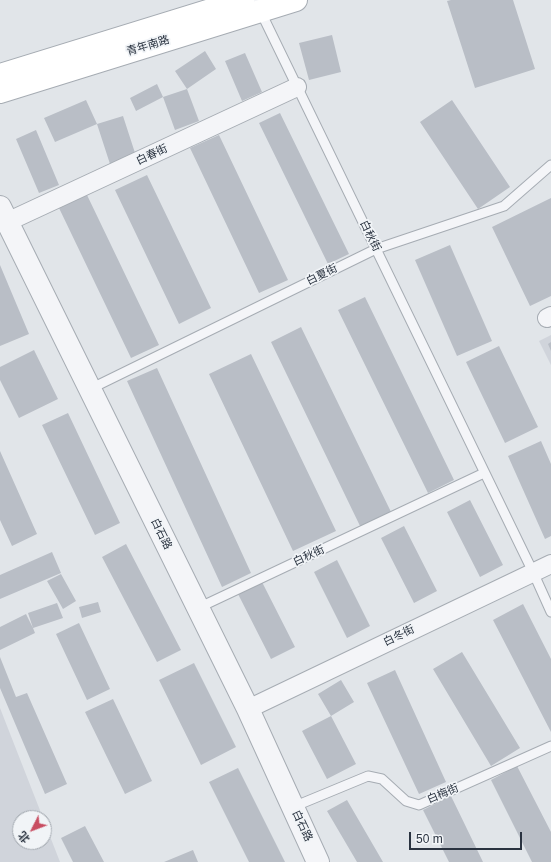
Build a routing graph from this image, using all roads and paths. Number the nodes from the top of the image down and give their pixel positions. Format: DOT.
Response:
graph roads {
  1 [pos="296,0"];
  2 [pos="253,4"];
  3 [pos="0,75"];
  4 [pos="297,87"];
  5 [pos="0,92"];
  6 [pos="551,165"];
  7 [pos="4,215"];
  8 [pos="376,249"];
  9 [pos="90,389"];
  10 [pos="484,473"];
  11 [pos="551,564"];
  12 [pos="533,572"];
  13 [pos="198,608"];
  14 [pos="551,612"];
  15 [pos="248,709"];
  16 [pos="551,746"];
  17 [pos="293,807"];
  18 [pos="318,862"];
  1 -- 2 [label="main road, 青年南路"];
  2 -- 3 [label="main road, 青年南路"];
  2 -- 4 [label="lane, 白秋街"];
  2 -- 5 [label="main road, 青年南路"];
  4 -- 7 [label="street, 白春街"];
  4 -- 8 [label="lane, 白秋街"];
  6 -- 8 [label="lane, 白夏街"];
  7 -- 9 [label="street, 白石路"];
  8 -- 9 [label="lane, 白夏街"];
  8 -- 10 [label="lane, 白秋街"];
  9 -- 13 [label="street, 白石路"];
  10 -- 12 [label="lane, 白秋街"];
  10 -- 13 [label="lane, 白秋街"];
  11 -- 12 [label="street, 白冬街"];
  12 -- 14 [label="lane, 白秋街"];
  12 -- 15 [label="street, 白冬街"];
  13 -- 15 [label="street, 白石路"];
  15 -- 17 [label="street, 白石路"];
  16 -- 17 [label="lane, 白梅街"];
  17 -- 18 [label="street, 白石路"];
}
